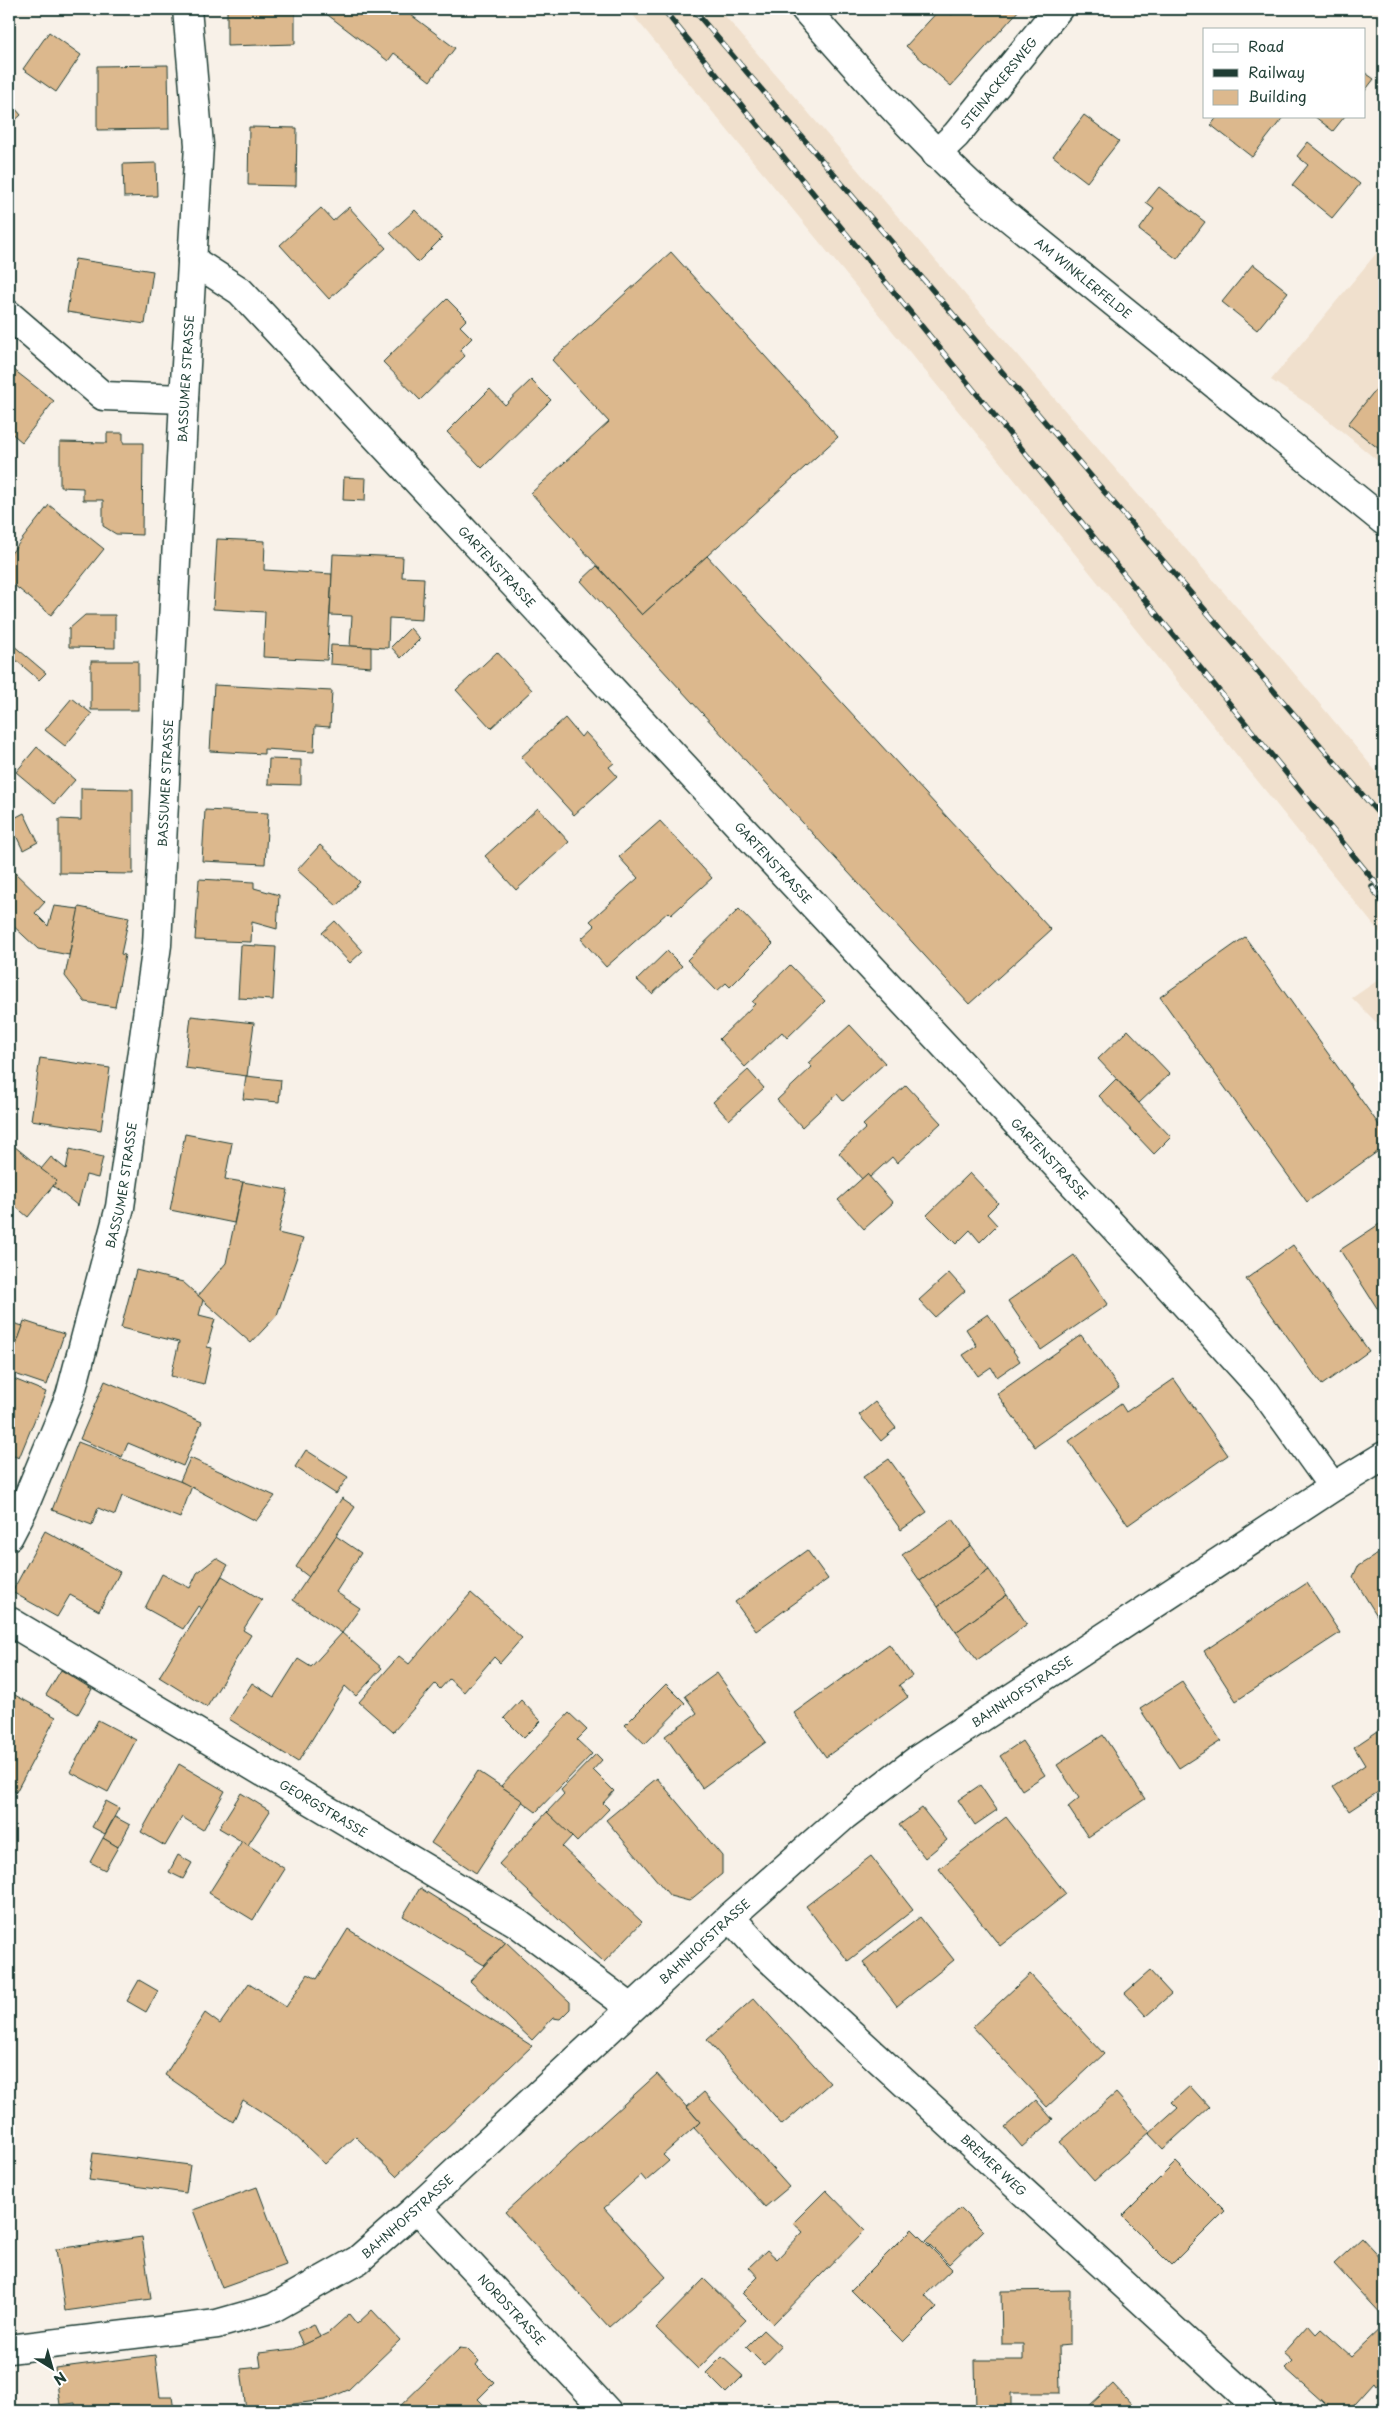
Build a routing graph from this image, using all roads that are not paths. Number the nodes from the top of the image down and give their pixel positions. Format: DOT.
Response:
graph roads {
  1 [pos="187,9"];
  2 [pos="805,9"];
  3 [pos="1058,9"];
  4 [pos="936,154"];
  5 [pos="192,260"];
  6 [pos="9,315"];
  7 [pos="184,399"];
  8 [pos="1384,522"];
  9 [pos="1384,1456"];
  10 [pos="1332,1487"];
  11 [pos="16,1506"];
  12 [pos="9,1536"];
  13 [pos="9,1620"];
  14 [pos="730,1917"];
  15 [pos="631,2008"];
  16 [pos="417,2208"];
  17 [pos="9,2349"];
  18 [pos="607,2411"];
  19 [pos="1262,2411"];
  1 -- 5 [label="street, BASSUMER STRASSE"];
  2 -- 4 [label="street, AM WINKLERFELDE"];
  3 -- 4 [label="street, STEINACKERSWEG"];
  4 -- 8 [label="street, AM WINKLERFELDE"];
  5 -- 7 [label="street, BASSUMER STRASSE"];
  5 -- 10 [label="street, GARTENSTRASSE"];
  6 -- 7 [label="street"];
  7 -- 11 [label="street, BASSUMER STRASSE"];
  9 -- 10 [label="street, BAHNHOFSTRASSE"];
  10 -- 14 [label="street, BAHNHOFSTRASSE"];
  11 -- 12 [label="street, BASSUMER STRASSE"];
  13 -- 15 [label="street, GEORGSTRASSE"];
  14 -- 15 [label="street, BAHNHOFSTRASSE"];
  14 -- 19 [label="street, BREMER WEG"];
  15 -- 16 [label="street, BAHNHOFSTRASSE"];
  16 -- 17 [label="street, BAHNHOFSTRASSE"];
  16 -- 18 [label="street, NORDSTRASSE"];
}
